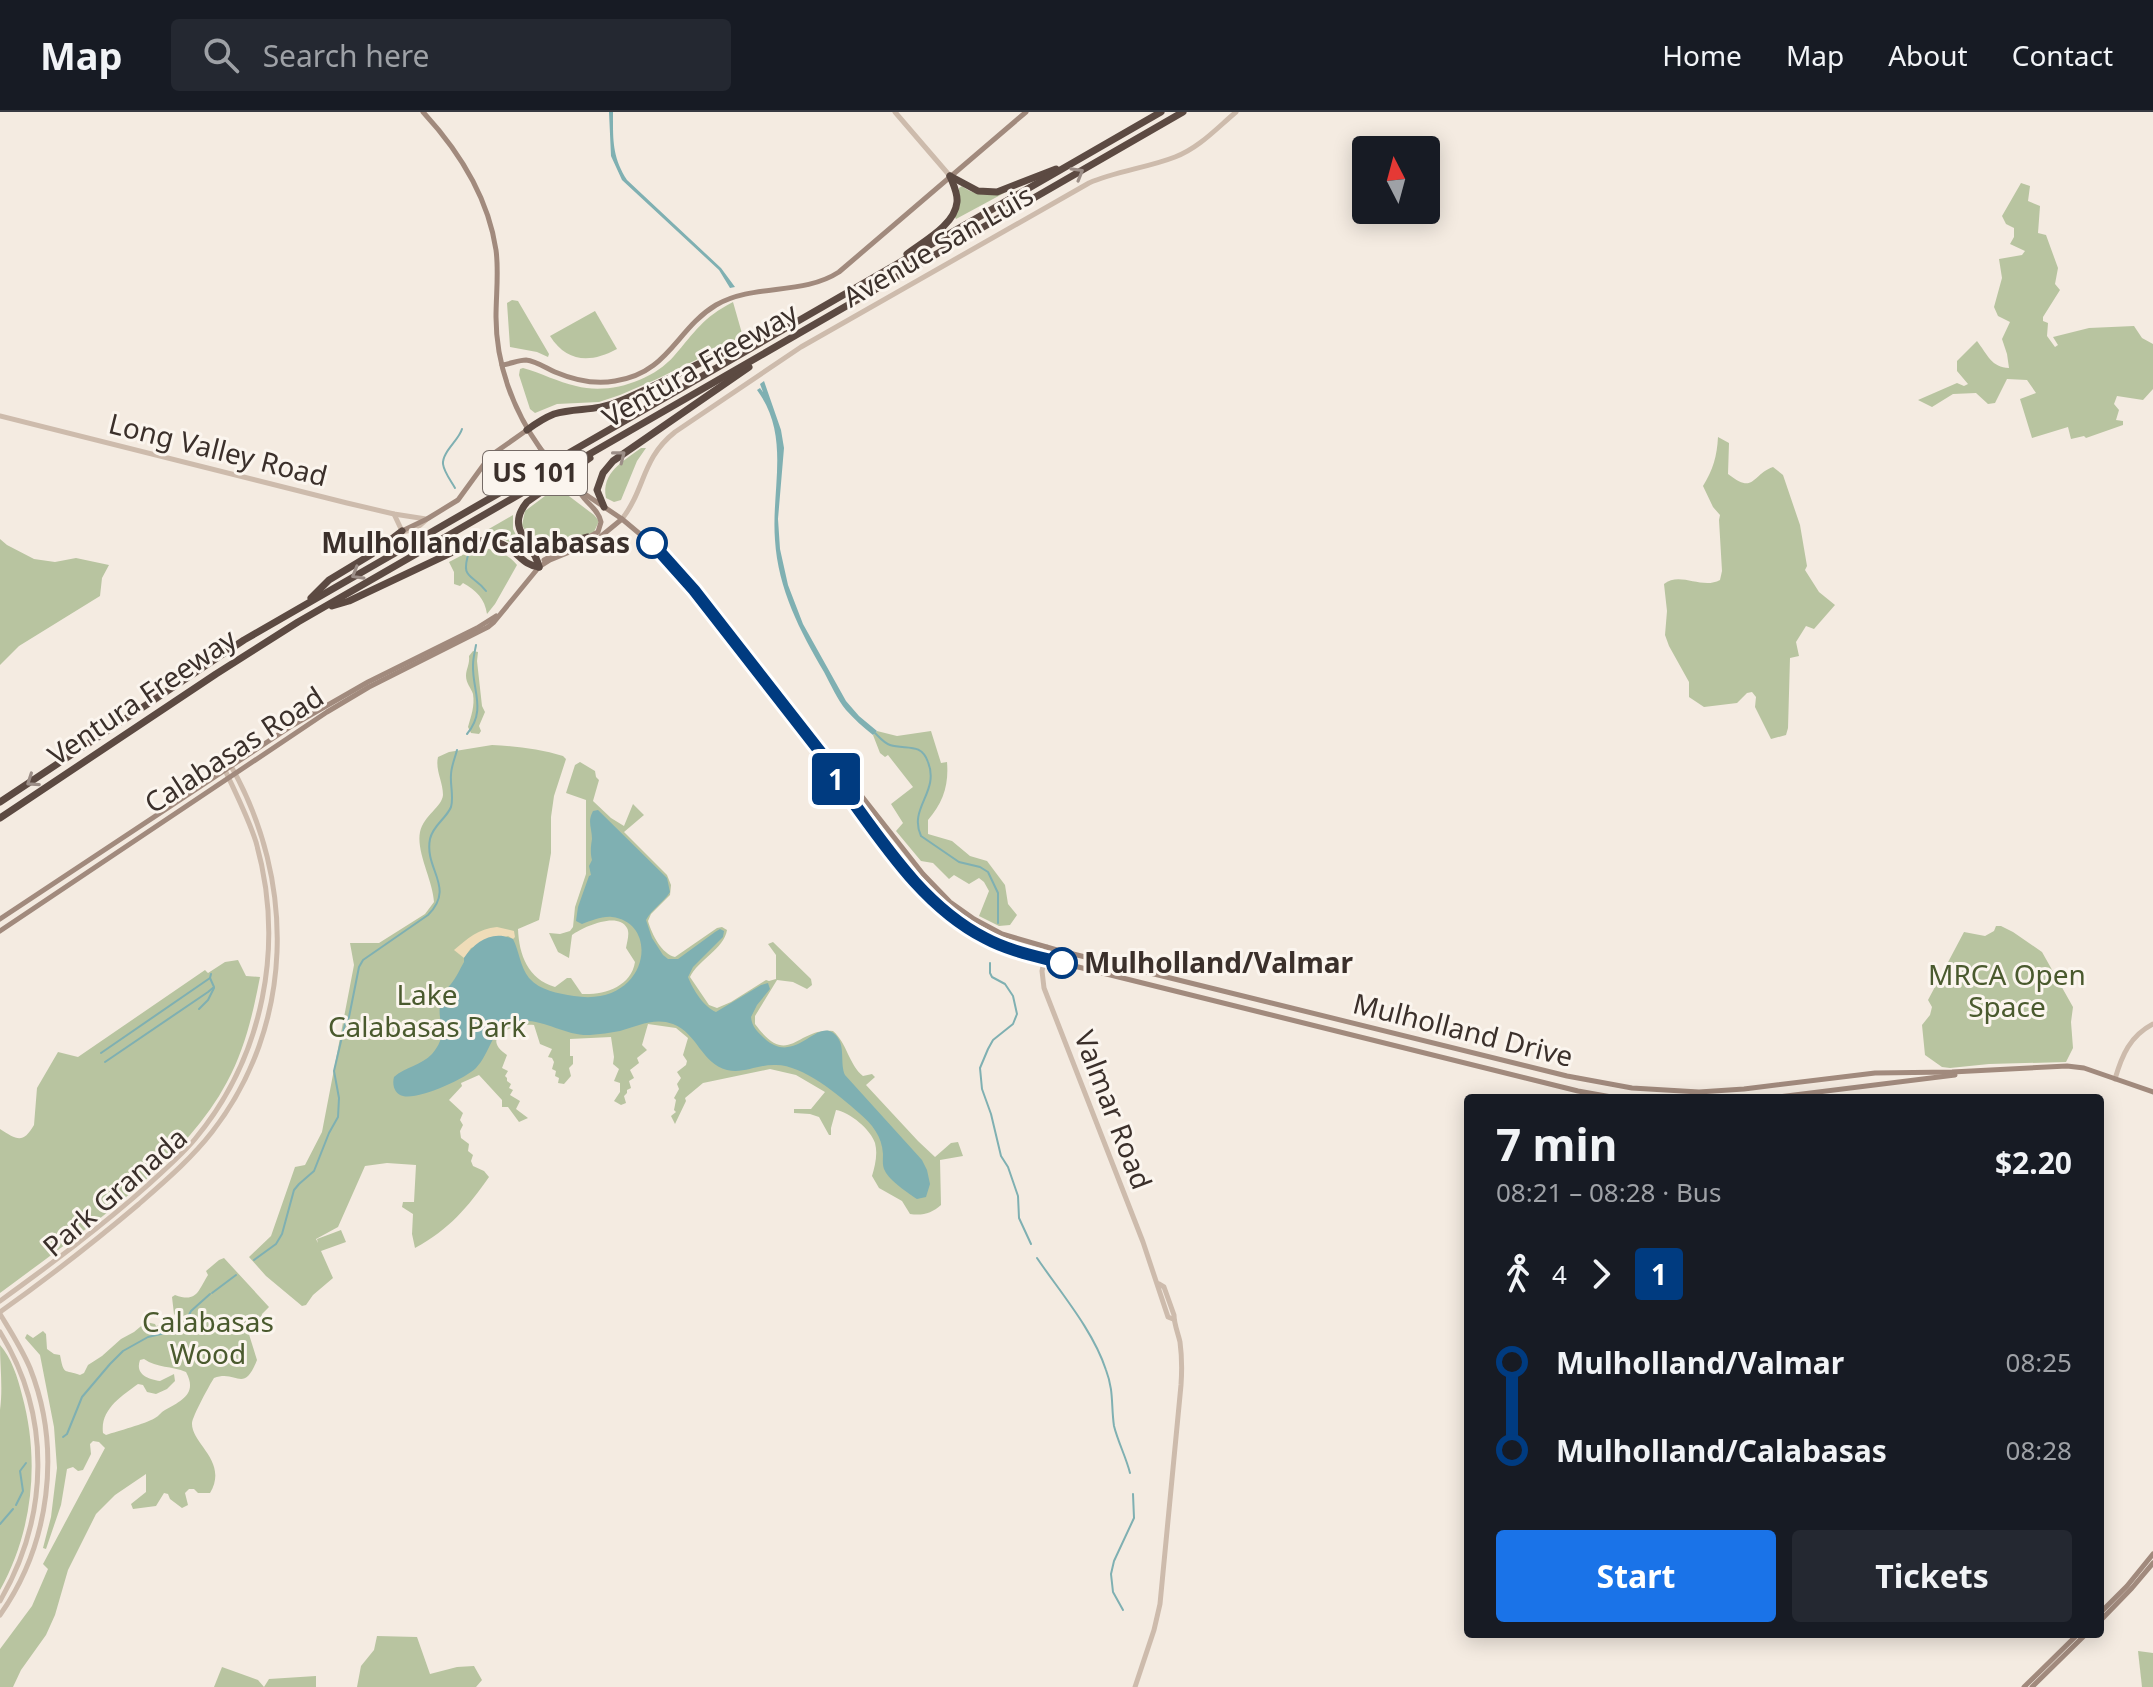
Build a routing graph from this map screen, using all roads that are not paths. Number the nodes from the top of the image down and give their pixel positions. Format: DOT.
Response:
graph roads {
  1 [pos="423,112"];
  2 [pos="895,112"];
  3 [pos="1026,112"];
  4 [pos="1161,112"];
  5 [pos="1183,112"];
  6 [pos="1236,112"];
  7 [pos="1068,166"];
  8 [pos="950,176"];
  9 [pos="887,270"];
  10 [pos="764,339"];
  11 [pos="768,351"];
  12 [pos="502,365"];
  13 [pos="0,416"];
  14 [pos="527,430"];
  15 [pos="620,435"];
  16 [pos="579,490"];
  17 [pos="604,507"];
  18 [pos="394,514"];
  19 [pos="427,519"];
  20 [pos="622,519"];
  21 [pos="402,531"];
  22 [pos="588,537"];
  23 [pos="530,548"];
  24 [pos="539,567"];
  25 [pos="304,605"];
  26 [pos="319,611"];
  27 [pos="497,616"];
  28 [pos="825,758"];
  29 [pos="228,768"];
  30 [pos="235,774"];
  31 [pos="229,778"];
  32 [pos="0,802"];
  33 [pos="168,807"];
  34 [pos="873,811"];
  35 [pos="173,815"];
  36 [pos="865,817"];
  37 [pos="0,818"];
  38 [pos="80,866"];
  39 [pos="85,873"];
  40 [pos="0,919"];
  41 [pos="0,931"];
  42 [pos="1047,947"];
  43 [pos="1044,959"];
  44 [pos="2153,1024"];
  45 [pos="1984,1070"];
  46 [pos="2115,1079"];
  47 [pos="2153,1092"];
  48 [pos="1595,1094"];
  49 [pos="1801,1094"];
  50 [pos="0,1301"];
  51 [pos="0,1313"];
  52 [pos="0,1332"];
  53 [pos="2153,1554"];
  54 [pos="2153,1563"];
  55 [pos="0,1601"];
  56 [pos="2104,1609"];
  57 [pos="0,1615"];
  58 [pos="2104,1617"];
  59 [pos="2074,1638"];
  60 [pos="2082,1638"];
  61 [pos="1135,1687"];
  62 [pos="2024,1687"];
  63 [pos="2032,1687"];
  1 -- 12 [label="main road, Mulholland Drive"];
  2 -- 8 [label="street"];
  3 -- 8 [label="main road"];
  4 -- 7 [label="highway, Ventura Freeway / US 101"];
  11 -- 5 [label="highway, Ventura Freeway / US 101, one-way"];
  6 -- 20 [label="street, Avenue San Luis"];
  7 -- 8 [label="highway"];
  7 -- 9 [label="highway, Ventura Freeway / US 101"];
  8 -- 9 [label="highway"];
  8 -- 12 [label="main road"];
  9 -- 10 [label="highway, Ventura Freeway / US 101"];
  10 -- 14 [label="highway"];
  10 -- 25 [label="highway, Ventura Freeway / US 101, one-way"];
  11 -- 15 [label="highway, Ventura Freeway / US 101"];
  17 -- 11 [label="highway, one-way"];
  12 -- 14 [label="main road, Mulholland Drive"];
  13 -- 18 [label="street, Long Valley Road"];
  14 -- 16 [label="main road, Mulholland Drive, bridge"];
  14 -- 19 [label="main road"];
  15 -- 23 [label="highway"];
  15 -- 26 [label="highway, Ventura Freeway / US 101"];
  16 -- 17 [label="main road, Mulholland Drive"];
  16 -- 22 [label="main road"];
  17 -- 20 [label="main road, Mulholland Drive"];
  18 -- 19 [label="street, Long Valley Road"];
  18 -- 21 [label="street"];
  19 -- 21 [label="main road"];
  20 -- 24 [label="main road, Calabasas Road"];
  20 -- 28 [label="main road, Mulholland Drive"];
  21 -- 25 [label="highway"];
  22 -- 23 [label="highway"];
  22 -- 24 [label="main road"];
  23 -- 24 [label="highway"];
  24 -- 26 [label="highway"];
  24 -- 27 [label="main road, Calabasas Road"];
  25 -- 32 [label="highway, Ventura Freeway / US 101, one-way"];
  26 -- 37 [label="highway, Ventura Freeway / US 101"];
  27 -- 29 [label="main road, Calabasas Road"];
  27 -- 30 [label="main road, Calabasas Road"];
  28 -- 34 [label="main road, Mulholland Drive"];
  28 -- 36 [label="main road, Mulholland Drive"];
  29 -- 30 [label="street, Park Granada"];
  29 -- 31 [label="street, Park Granada"];
  29 -- 33 [label="main road, Calabasas Road"];
  30 -- 31 [label="main road, Calabasas Road"];
  30 -- 51 [label="street, Park Granada"];
  31 -- 35 [label="main road, Calabasas Road"];
  31 -- 50 [label="street, Park Granada"];
  33 -- 35 [label="main road"];
  33 -- 38 [label="main road, Calabasas Road"];
  34 -- 36 [label="main road"];
  34 -- 42 [label="main road, Mulholland Drive"];
  35 -- 39 [label="main road, Calabasas Road"];
  36 -- 43 [label="main road, Mulholland Drive"];
  38 -- 39 [label="main road"];
  38 -- 40 [label="main road, Calabasas Road"];
  39 -- 41 [label="main road, Calabasas Road"];
  42 -- 43 [label="street, Valmar Road"];
  42 -- 45 [label="main road, Mulholland Drive"];
  43 -- 48 [label="main road, Mulholland Drive"];
  43 -- 61 [label="street, Valmar Road"];
  44 -- 46 [label="street"];
  45 -- 46 [label="main road, Mulholland Drive"];
  45 -- 49 [label="main road, Mulholland Drive"];
  46 -- 47 [label="main road, Mulholland Drive"];
  51 -- 57 [label="street"];
  52 -- 55 [label="street"];
  53 -- 56 [label="main road"];
  54 -- 58 [label="main road"];
  59 -- 62 [label="main road"];
  60 -- 63 [label="main road"];
}
